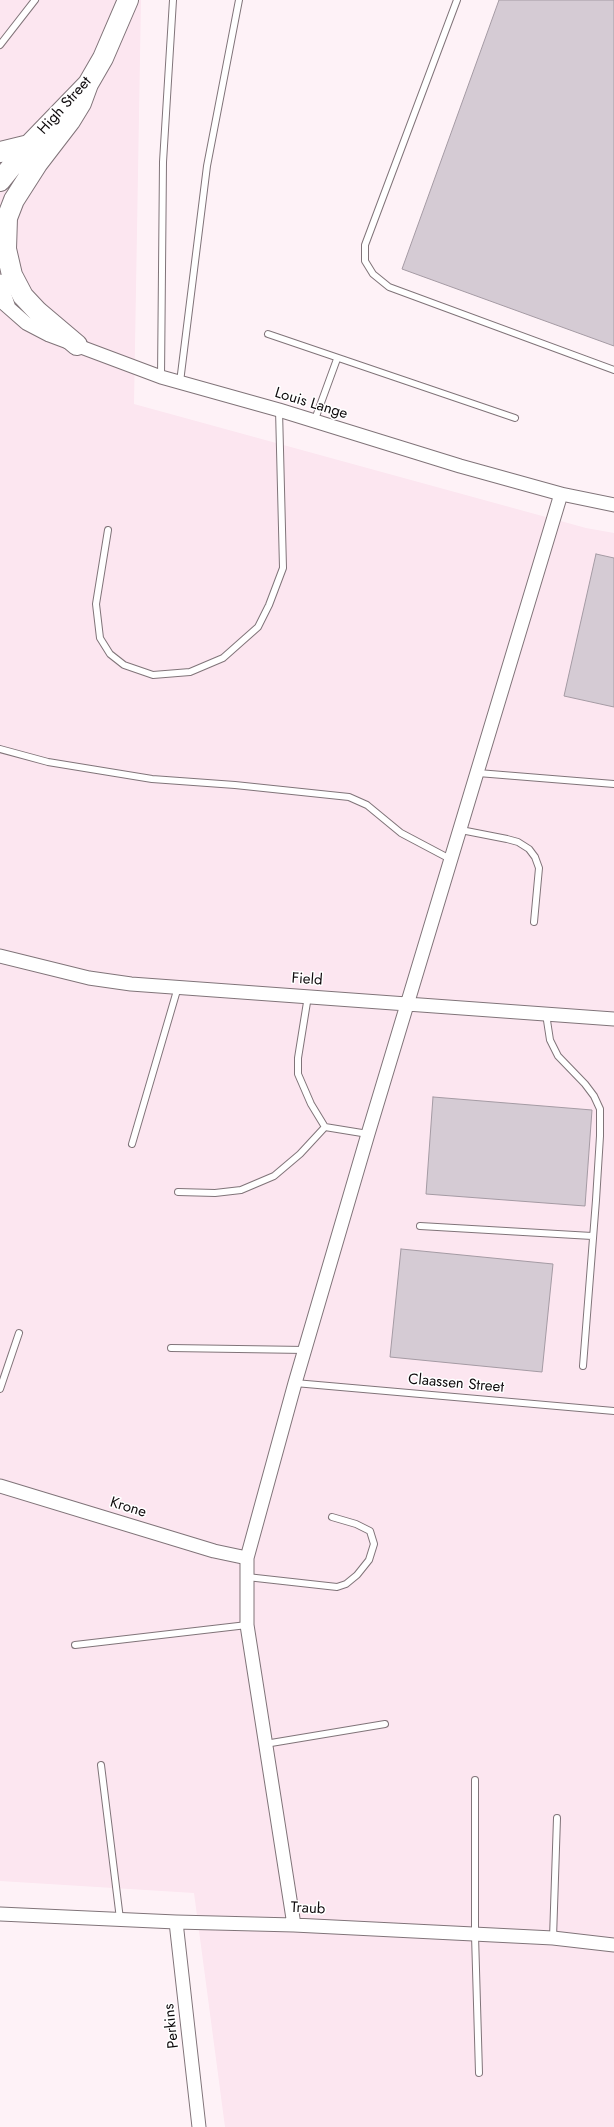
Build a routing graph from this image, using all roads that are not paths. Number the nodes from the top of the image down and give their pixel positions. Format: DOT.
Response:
graph roads {
  1 [pos="35,0"];
  2 [pos="128,0"];
  3 [pos="173,0"];
  4 [pos="240,0"];
  5 [pos="457,0"];
  6 [pos="0,45"];
  7 [pos="88,84"];
  8 [pos="29,145"];
  9 [pos="0,152"];
  10 [pos="0,181"];
  11 [pos="0,281"];
  12 [pos="4,304"];
  13 [pos="268,334"];
  14 [pos="76,345"];
  15 [pos="337,358"];
  16 [pos="614,370"];
  17 [pos="161,377"];
  18 [pos="180,382"];
  19 [pos="279,410"];
  20 [pos="515,418"];
  21 [pos="314,422"];
  22 [pos="561,494"];
  23 [pos="614,505"];
  24 [pos="108,530"];
  25 [pos="0,749"];
  26 [pos="478,773"];
  27 [pos="614,784"];
  28 [pos="461,830"];
  29 [pos="452,860"];
  30 [pos="534,922"];
  31 [pos="0,956"];
  32 [pos="178,987"];
  33 [pos="308,996"];
  34 [pos="409,1004"];
  35 [pos="546,1014"];
  36 [pos="614,1019"];
  37 [pos="325,1127"];
  38 [pos="368,1134"];
  39 [pos="132,1144"];
  40 [pos="178,1192"];
  41 [pos="420,1226"];
  42 [pos="592,1236"];
  43 [pos="19,1333"];
  44 [pos="171,1348"];
  45 [pos="305,1350"];
  46 [pos="583,1366"];
  47 [pos="295,1383"];
  48 [pos="0,1389"];
  49 [pos="614,1411"];
  50 [pos="0,1486"];
  51 [pos="332,1517"];
  52 [pos="247,1558"];
  53 [pos="246,1576"];
  54 [pos="247,1625"];
  55 [pos="75,1645"];
  56 [pos="385,1724"];
  57 [pos="265,1744"];
  58 [pos="101,1765"];
  59 [pos="475,1780"];
  60 [pos="557,1818"];
  61 [pos="0,1914"];
  62 [pos="120,1919"];
  63 [pos="176,1922"];
  64 [pos="294,1925"];
  65 [pos="475,1935"];
  66 [pos="553,1938"];
  67 [pos="614,1944"];
  68 [pos="479,2073"];
  69 [pos="199,2127"];
  1 -- 6 [label="lane"];
  2 -- 7 [label="main road, High Street"];
  3 -- 17 [label="lane"];
  4 -- 18 [label="lane"];
  5 -- 16 [label="lane"];
  7 -- 8 [label="main road, High Street"];
  7 -- 14 [label="main road"];
  8 -- 9 [label="main road, High Street"];
  8 -- 10 [label="main road, High Street"];
  11 -- 12 [label="street, Louis Lange"];
  12 -- 14 [label="street, Louis Lange"];
  13 -- 15 [label="lane"];
  14 -- 17 [label="street, Louis Lange"];
  15 -- 20 [label="lane"];
  15 -- 21 [label="lane"];
  17 -- 18 [label="street, Louis Lange"];
  18 -- 19 [label="street, Louis Lange"];
  19 -- 21 [label="street, Louis Lange"];
  19 -- 24 [label="lane"];
  21 -- 22 [label="street, Louis Lange"];
  22 -- 23 [label="street, Louis Lange"];
  22 -- 26 [label="street"];
  25 -- 29 [label="lane"];
  26 -- 27 [label="lane"];
  26 -- 28 [label="street"];
  28 -- 29 [label="street"];
  28 -- 30 [label="lane"];
  29 -- 34 [label="street"];
  31 -- 32 [label="street, Field"];
  32 -- 33 [label="street, Field"];
  32 -- 39 [label="lane"];
  33 -- 34 [label="street, Field"];
  33 -- 37 [label="lane"];
  34 -- 35 [label="street, Field"];
  34 -- 38 [label="street"];
  35 -- 36 [label="street, Field"];
  35 -- 42 [label="lane"];
  37 -- 38 [label="lane"];
  37 -- 40 [label="lane"];
  38 -- 45 [label="street"];
  41 -- 42 [label="lane"];
  42 -- 46 [label="lane"];
  43 -- 48 [label="lane"];
  44 -- 45 [label="lane"];
  45 -- 47 [label="street"];
  47 -- 49 [label="lane, Claassen Street"];
  47 -- 52 [label="street"];
  50 -- 52 [label="street, Krone"];
  51 -- 53 [label="lane"];
  52 -- 53 [label="street"];
  53 -- 54 [label="street"];
  54 -- 55 [label="lane"];
  54 -- 57 [label="street"];
  56 -- 57 [label="lane"];
  57 -- 64 [label="street"];
  58 -- 62 [label="lane"];
  59 -- 65 [label="lane"];
  60 -- 66 [label="lane"];
  61 -- 62 [label="street, Traub"];
  62 -- 63 [label="street, Traub"];
  63 -- 64 [label="street, Traub"];
  63 -- 69 [label="street, Perkins"];
  64 -- 65 [label="street, Traub"];
  65 -- 66 [label="street, Traub"];
  65 -- 68 [label="lane"];
  66 -- 67 [label="street, Traub"];
}
